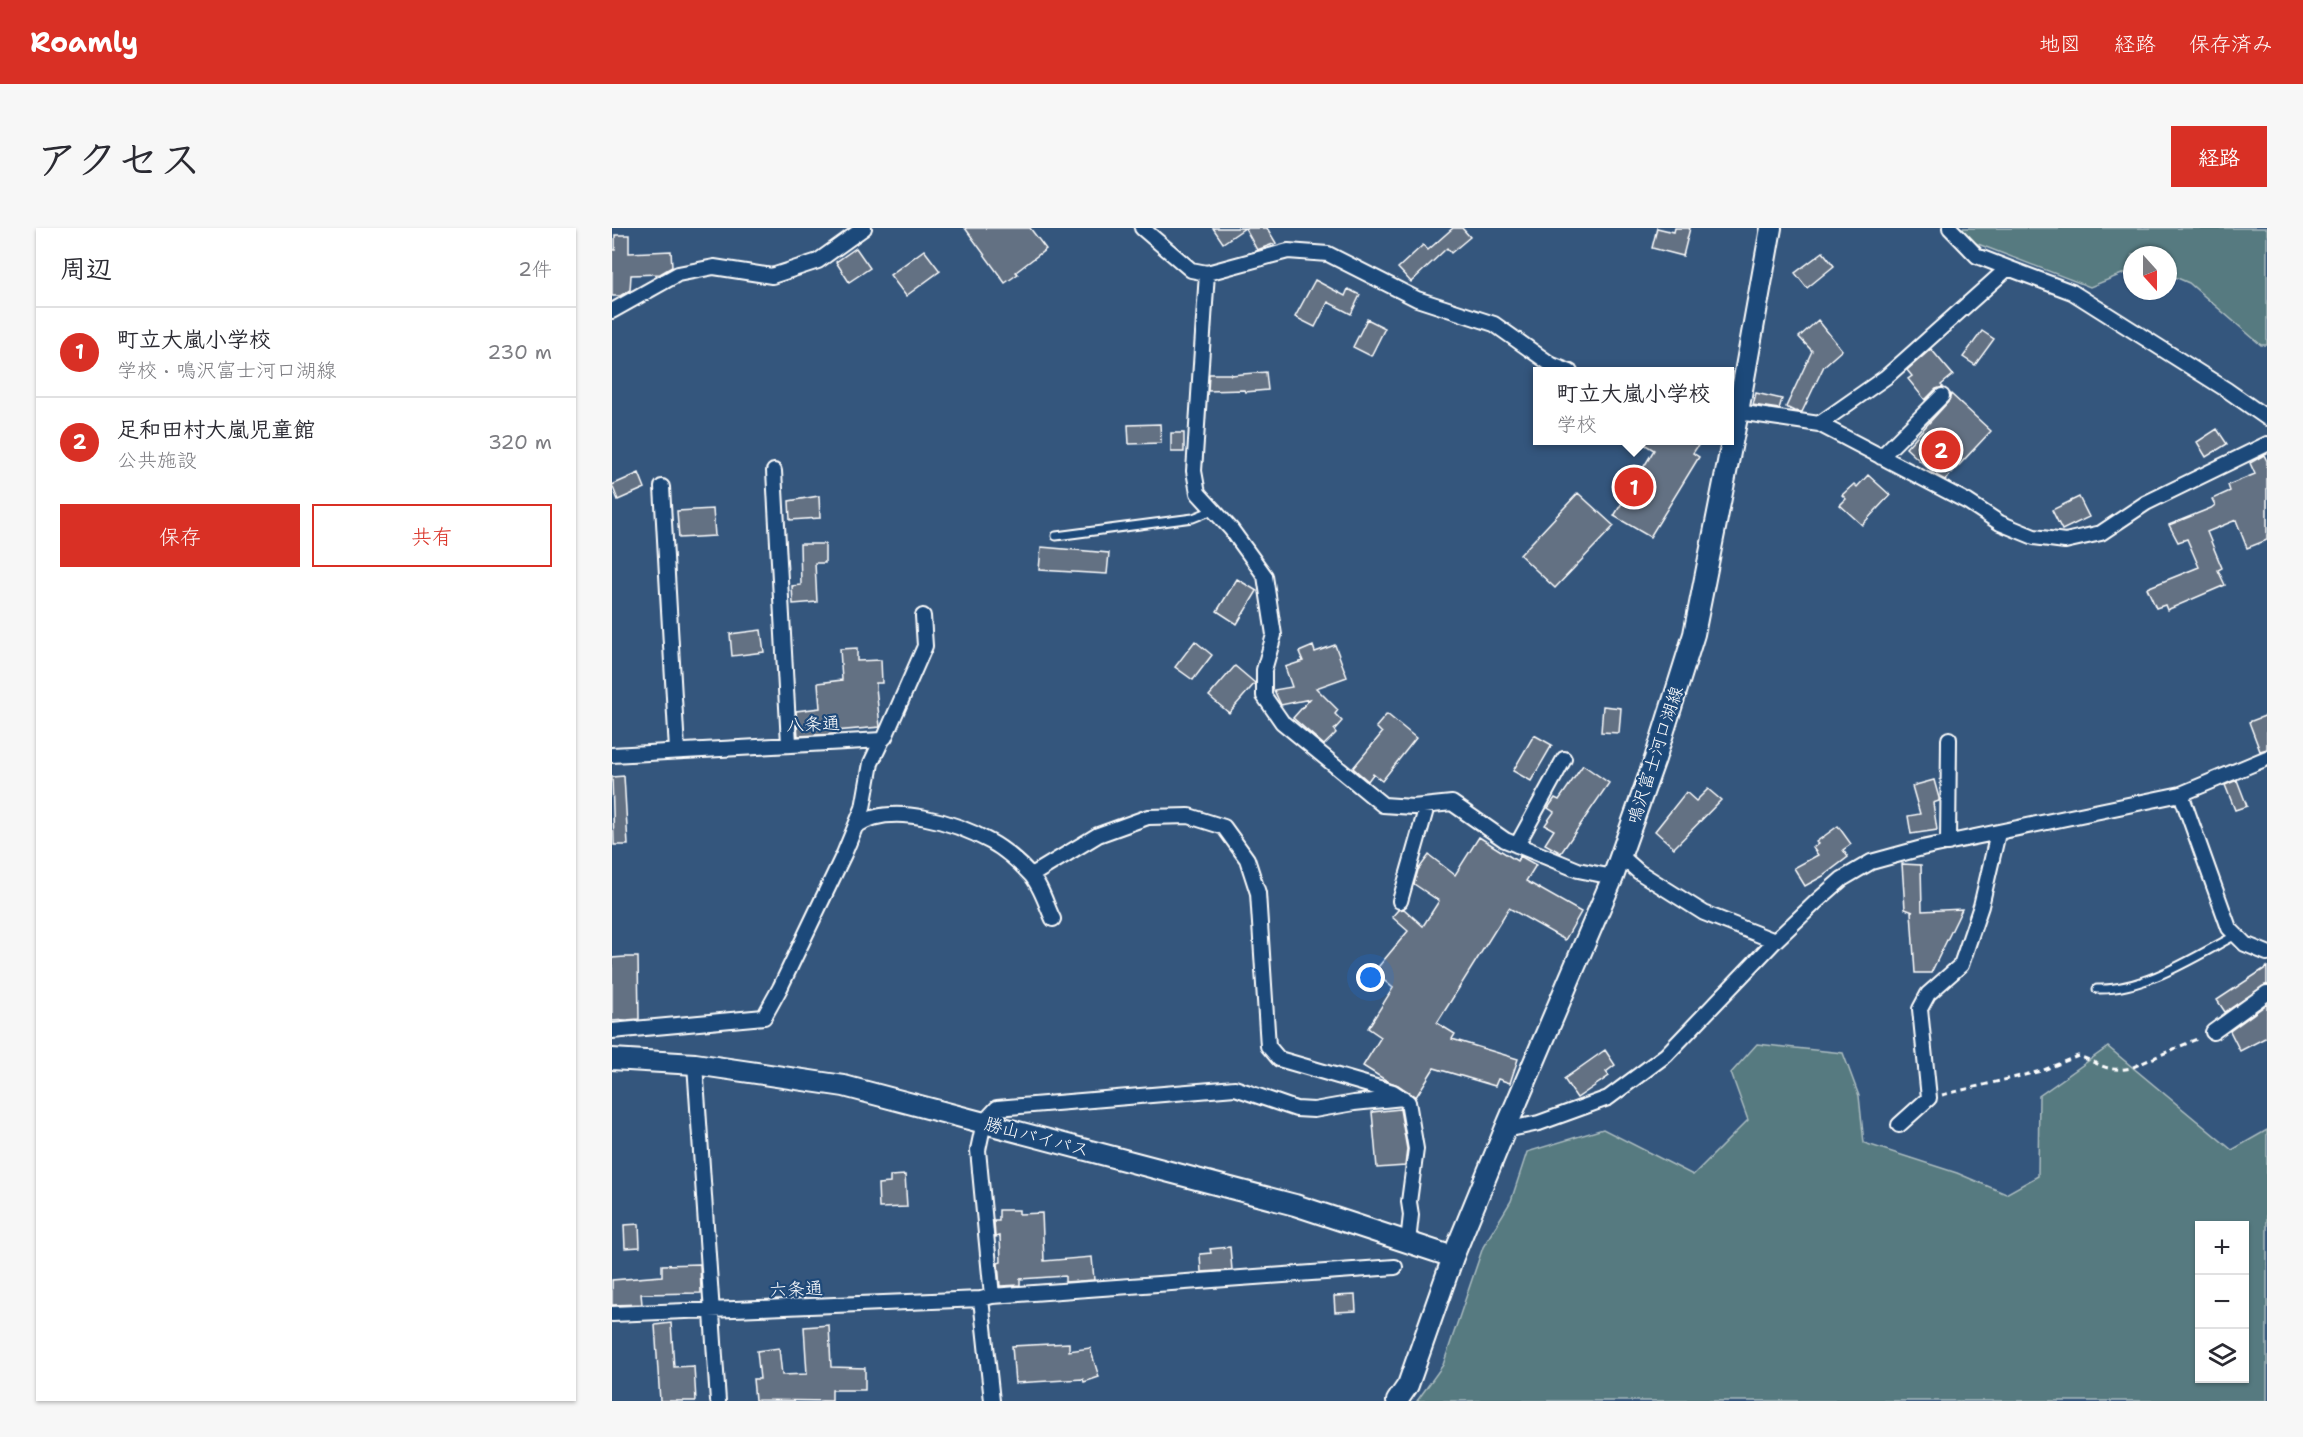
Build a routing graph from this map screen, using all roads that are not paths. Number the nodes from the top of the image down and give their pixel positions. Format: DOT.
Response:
graph roads {
  1 [pos="864,228"];
  2 [pos="1142,228"];
  3 [pos="1771,228"];
  4 [pos="1950,228"];
  5 [pos="2008,268"];
  6 [pos="1207,273"];
  7 [pos="612,311"];
  8 [pos="1557,367"];
  9 [pos="1942,396"];
  10 [pos="1736,399"];
  11 [pos="2267,418"];
  12 [pos="1819,424"];
  13 [pos="2267,444"];
  14 [pos="1728,445"];
  15 [pos="1881,457"];
  16 [pos="774,471"];
  17 [pos="662,487"];
  18 [pos="1213,510"];
  19 [pos="1056,536"];
  20 [pos="923,616"];
  21 [pos="1949,739"];
  22 [pos="882,740"];
  23 [pos="789,743"];
  24 [pos="677,750"];
  25 [pos="612,755"];
  26 [pos="2267,758"];
  27 [pos="1564,759"];
  28 [pos="2181,794"];
  29 [pos="1427,806"];
  30 [pos="856,826"];
  31 [pos="1998,833"];
  32 [pos="1948,843"];
  33 [pos="1517,844"];
  34 [pos="1621,856"];
  35 [pos="1032,875"];
  36 [pos="1613,877"];
  37 [pos="1400,901"];
  38 [pos="1053,919"];
  39 [pos="2236,935"];
  40 [pos="1774,942"];
  41 [pos="2267,953"];
  42 [pos="2097,989"];
  43 [pos="2267,993"];
  44 [pos="612,1031"];
  45 [pos="2213,1032"];
  46 [pos="612,1059"];
  47 [pos="695,1064"];
  48 [pos="1403,1098"];
  49 [pos="984,1122"];
  50 [pos="1899,1125"];
  51 [pos="1505,1130"];
  52 [pos="1408,1242"];
  53 [pos="1453,1257"];
  54 [pos="1395,1267"];
  55 [pos="986,1297"];
  56 [pos="713,1310"];
  57 [pos="612,1314"];
  58 [pos="718,1401"];
  59 [pos="992,1401"];
  60 [pos="1397,1401"];
  1 -- 7 [label="street"];
  2 -- 6 [label="street"];
  3 -- 10 [label="main road, 鳴沢富士河口湖線"];
  4 -- 5 [label="street"];
  5 -- 11 [label="street"];
  5 -- 12 [label="street"];
  6 -- 8 [label="street"];
  6 -- 18 [label="street"];
  9 -- 15 [label="street"];
  10 -- 12 [label="street"];
  12 -- 15 [label="street"];
  13 -- 15 [label="street"];
  14 -- 34 [label="main road, 鳴沢富士河口湖線"];
  16 -- 23 [label="street"];
  17 -- 24 [label="street"];
  18 -- 19 [label="lane"];
  18 -- 29 [label="street"];
  20 -- 22 [label="street"];
  21 -- 32 [label="street"];
  22 -- 23 [label="street, 八条通"];
  22 -- 30 [label="street"];
  23 -- 24 [label="street, 八条通"];
  24 -- 25 [label="street, 八条通"];
  26 -- 28 [label="street"];
  27 -- 33 [label="street"];
  28 -- 31 [label="street"];
  28 -- 39 [label="street"];
  29 -- 33 [label="street"];
  29 -- 37 [label="street"];
  30 -- 35 [label="street"];
  30 -- 44 [label="street"];
  31 -- 32 [label="street"];
  31 -- 50 [label="street"];
  32 -- 40 [label="street"];
  33 -- 36 [label="street"];
  34 -- 36 [label="main road, 鳴沢富士河口湖線"];
  34 -- 40 [label="street"];
  35 -- 38 [label="street"];
  35 -- 48 [label="street"];
  36 -- 51 [label="main road, 鳴沢富士河口湖線"];
  39 -- 41 [label="street"];
  39 -- 42 [label="lane"];
  40 -- 51 [label="street"];
  43 -- 45 [label="street"];
  46 -- 47 [label="main road, 勝山バイパス"];
  47 -- 49 [label="main road, 勝山バイパス"];
  47 -- 56 [label="street"];
  48 -- 49 [label="street"];
  48 -- 52 [label="street"];
  49 -- 52 [label="main road, 勝山バイパス"];
  49 -- 55 [label="street"];
  51 -- 53 [label="main road, 鳴沢富士河口湖線"];
  52 -- 53 [label="main road, 勝山バイパス"];
  53 -- 60 [label="main road, 鳴沢富士河口湖線"];
  54 -- 55 [label="street, 六条通"];
  55 -- 56 [label="street, 六条通"];
  55 -- 59 [label="street"];
  56 -- 57 [label="street, 六条通"];
  56 -- 58 [label="street"];
}
